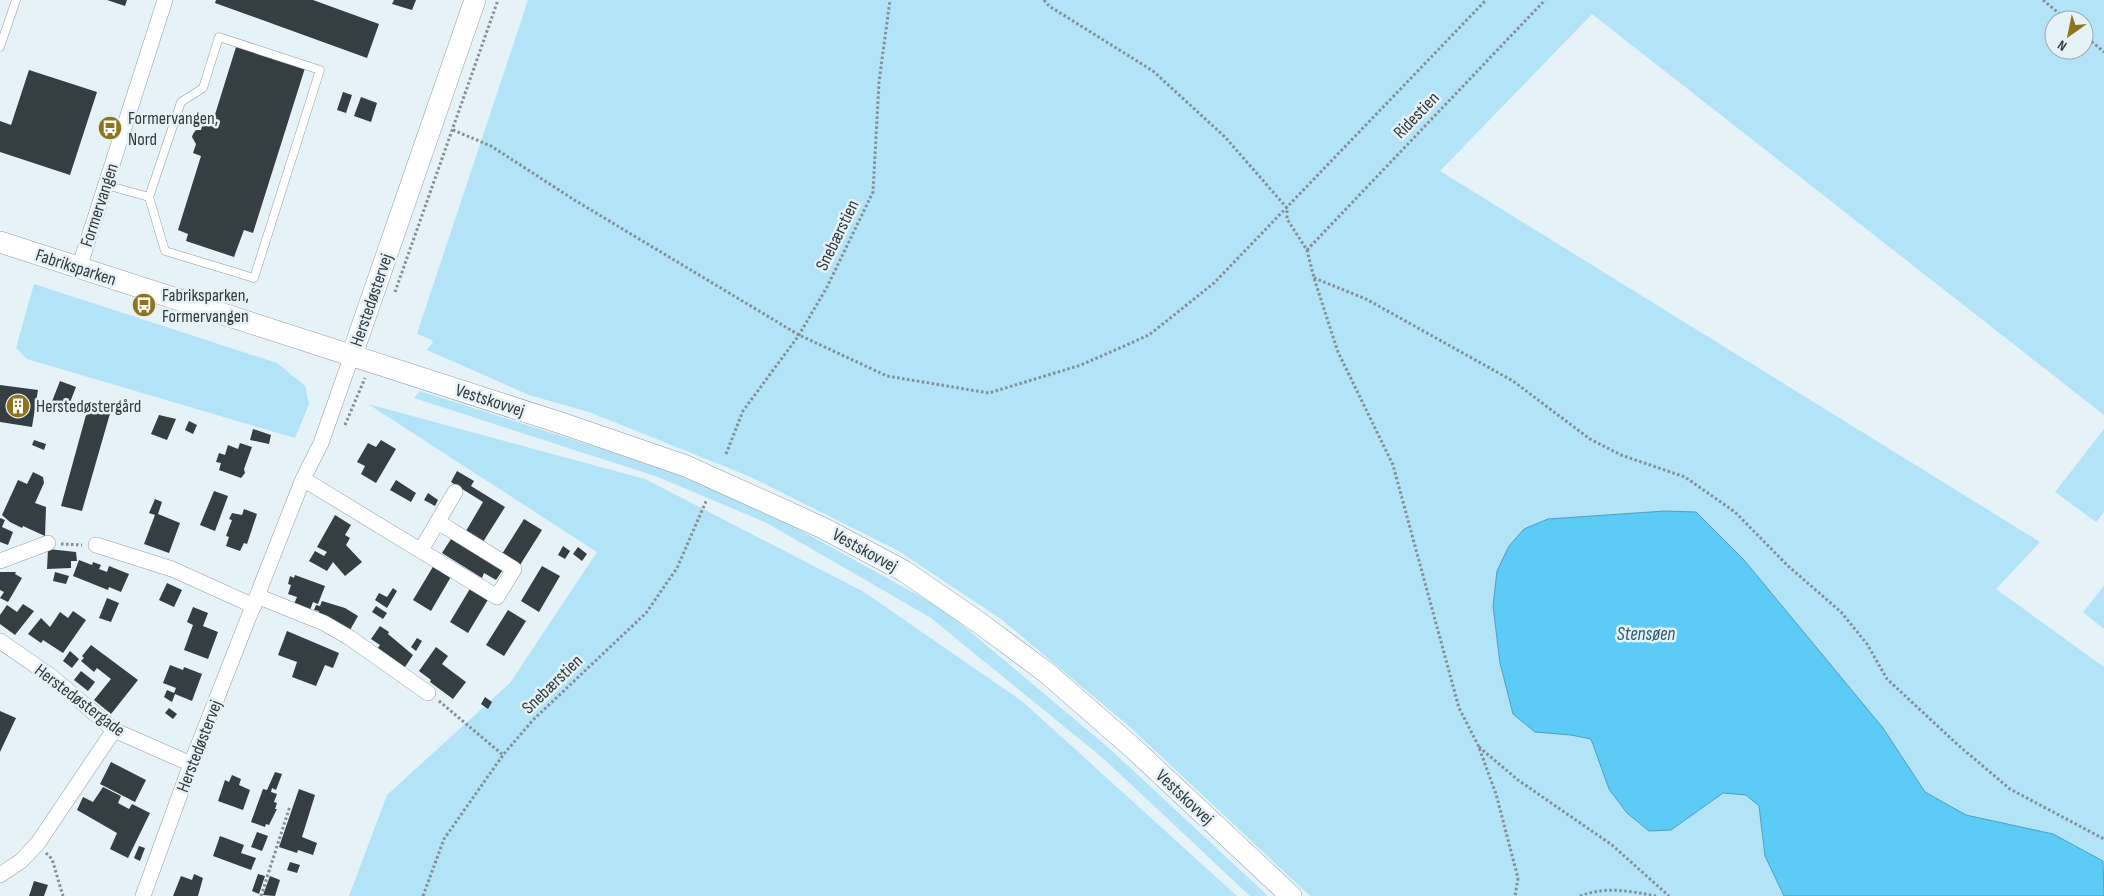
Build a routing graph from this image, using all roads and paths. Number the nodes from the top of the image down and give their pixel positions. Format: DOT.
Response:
graph roads {
  1 [pos="16,0"];
  2 [pos="165,0"];
  3 [pos="475,0"];
  4 [pos="498,0"];
  5 [pos="890,0"];
  6 [pos="1044,0"];
  7 [pos="1486,0"];
  8 [pos="1545,0"];
  9 [pos="2043,0"];
  10 [pos="2055,10"];
  11 [pos="2094,44"];
  12 [pos="0,47"];
  13 [pos="2104,52"];
  14 [pos="453,130"];
  15 [pos="106,185"];
  16 [pos="149,197"];
  17 [pos="1287,208"];
  18 [pos="0,242"];
  19 [pos="1307,250"];
  20 [pos="79,268"];
  21 [pos="1314,278"];
  22 [pos="393,299"];
  23 [pos="799,335"];
  24 [pos="352,355"];
  25 [pos="726,454"];
  26 [pos="303,479"];
  27 [pos="456,492"];
  28 [pos="707,498"];
  29 [pos="438,522"];
  30 [pos="48,543"];
  31 [pos="96,546"];
  32 [pos="421,550"];
  33 [pos="0,561"];
  34 [pos="256,601"];
  35 [pos="0,641"];
  36 [pos="428,693"];
  37 [pos="114,730"];
  38 [pos="1478,745"];
  39 [pos="504,756"];
  40 [pos="191,764"];
  41 [pos="290,806"];
  42 [pos="2104,839"];
  43 [pos="38,843"];
  44 [pos="0,874"];
  45 [pos="63,896"];
  46 [pos="143,896"];
  47 [pos="261,896"];
  48 [pos="423,896"];
  49 [pos="1291,896"];
  50 [pos="1515,896"];
  51 [pos="1580,896"];
  52 [pos="1656,896"];
  53 [pos="1669,896"];
  1 -- 12 [label="lane"];
  2 -- 15 [label="street, Formervangen"];
  3 -- 24 [label="street, Herstedøstervej"];
  4 -- 14 [label="path"];
  5 -- 23 [label="path, Snebærstien"];
  6 -- 17 [label="path"];
  7 -- 17 [label="path"];
  8 -- 19 [label="path, Ridestien"];
  9 -- 10 [label="path"];
  11 -- 13 [label="path"];
  14 -- 22 [label="path"];
  14 -- 23 [label="path"];
  15 -- 16 [label="lane"];
  15 -- 20 [label="street, Formervangen"];
  16 -- 16 [label="lane"];
  17 -- 19 [label="path"];
  17 -- 23 [label="path"];
  18 -- 20 [label="street, Fabriksparken"];
  19 -- 21 [label="path"];
  20 -- 24 [label="street, Fabriksparken"];
  21 -- 38 [label="path"];
  21 -- 42 [label="path"];
  23 -- 25 [label="path, Snebærstien"];
  24 -- 26 [label="street, Herstedøstervej"];
  24 -- 49 [label="street, Vestskovvej"];
  26 -- 32 [label="street"];
  26 -- 34 [label="street, Herstedøstervej"];
  27 -- 29 [label="street"];
  28 -- 39 [label="path, Snebærstien"];
  29 -- 32 [label="street"];
  29 -- 32 [label="street"];
  30 -- 31 [label="path"];
  30 -- 33 [label="street"];
  31 -- 34 [label="street"];
  34 -- 36 [label="street"];
  34 -- 40 [label="street, Herstedøstervej"];
  35 -- 37 [label="street, Herstedøstergade"];
  36 -- 39 [label="path"];
  37 -- 40 [label="street, Herstedøstergade"];
  37 -- 43 [label="street"];
  38 -- 50 [label="path"];
  38 -- 53 [label="path"];
  39 -- 48 [label="path, Snebærstien"];
  40 -- 46 [label="street, Herstedøstervej"];
  41 -- 47 [label="path"];
  43 -- 44 [label="street"];
  43 -- 45 [label="path"];
  51 -- 52 [label="path"];
}
